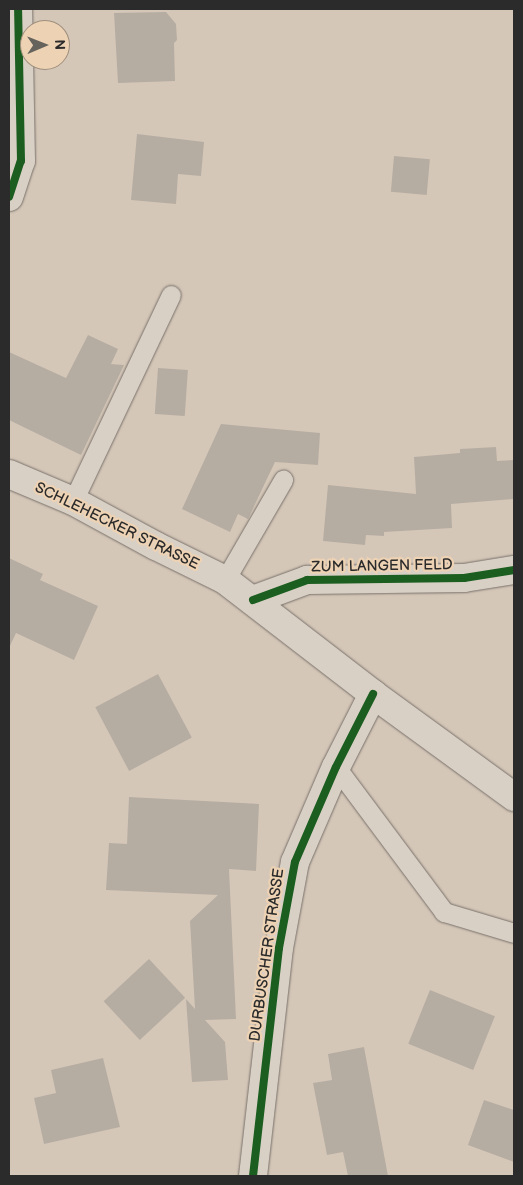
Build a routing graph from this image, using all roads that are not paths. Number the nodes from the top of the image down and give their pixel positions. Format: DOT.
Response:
graph roads {
  1 [pos="18,9"];
  2 [pos="9,198"];
  3 [pos="171,295"];
  4 [pos="9,474"];
  5 [pos="283,480"];
  6 [pos="74,501"];
  7 [pos="514,570"];
  8 [pos="224,580"];
  9 [pos="253,600"];
  10 [pos="373,694"];
  11 [pos="336,767"];
  12 [pos="514,797"];
  13 [pos="514,933"];
  14 [pos="252,1176"];
  1 -- 2 [label="street"];
  3 -- 6 [label="lane"];
  4 -- 6 [label="street, SCHLEHECKER STRASSE"];
  5 -- 8 [label="lane"];
  6 -- 8 [label="street, SCHLEHECKER STRASSE"];
  7 -- 9 [label="street, ZUM LANGEN FELD"];
  8 -- 9 [label="street, SCHLEHECKER STRASSE"];
  9 -- 10 [label="street, SCHLEHECKER STRASSE"];
  10 -- 11 [label="street, DURBUSCHER STRASSE"];
  10 -- 12 [label="street, SCHLEHECKER STRASSE"];
  11 -- 13 [label="lane"];
  11 -- 14 [label="street, DURBUSCHER STRASSE"];
}
